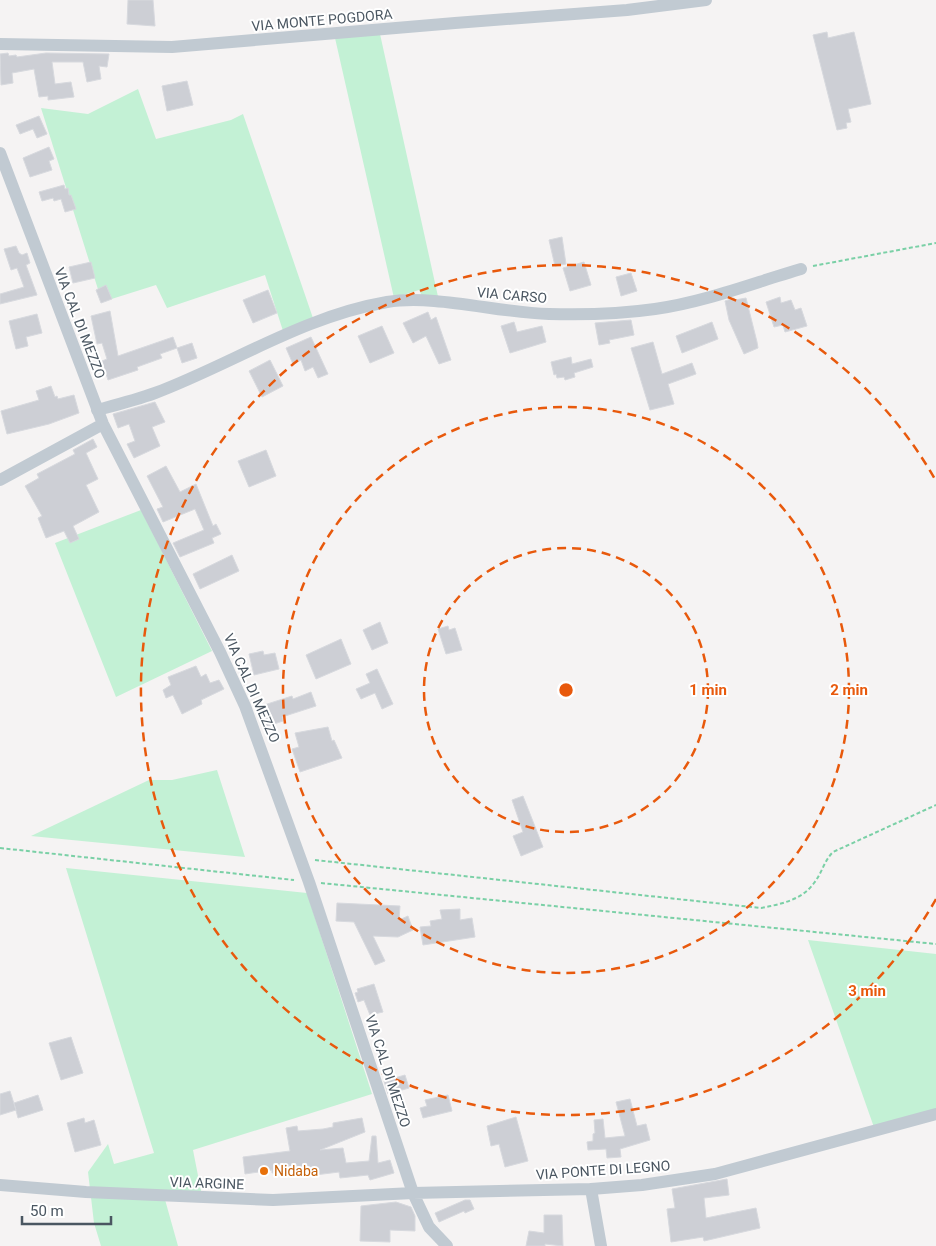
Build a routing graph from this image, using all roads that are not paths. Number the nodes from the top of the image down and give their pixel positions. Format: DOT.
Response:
graph roads {
  1 [pos="706,0"];
  2 [pos="0,44"];
  3 [pos="0,153"];
  4 [pos="800,269"];
  5 [pos="97,410"];
  6 [pos="103,424"];
  7 [pos="0,480"];
  8 [pos="936,1114"];
  9 [pos="0,1185"];
  10 [pos="591,1189"];
  11 [pos="413,1193"];
  12 [pos="447,1246"];
  13 [pos="602,1246"];
  1 -- 2 [label="street, VIA MONTE POGDORA"];
  3 -- 5 [label="street, VIA CAL DI MEZZO"];
  4 -- 5 [label="street, VIA CARSO"];
  5 -- 6 [label="street, VIA CAL DI MEZZO"];
  6 -- 7 [label="street"];
  6 -- 11 [label="street, VIA CAL DI MEZZO"];
  8 -- 10 [label="street, VIA PONTE DI LEGNO"];
  9 -- 11 [label="street, VIA ARGINE"];
  10 -- 11 [label="street, VIA PONTE DI LEGNO"];
  10 -- 13 [label="street"];
  11 -- 12 [label="street, VIA CAL DI MEZZO"];
}
